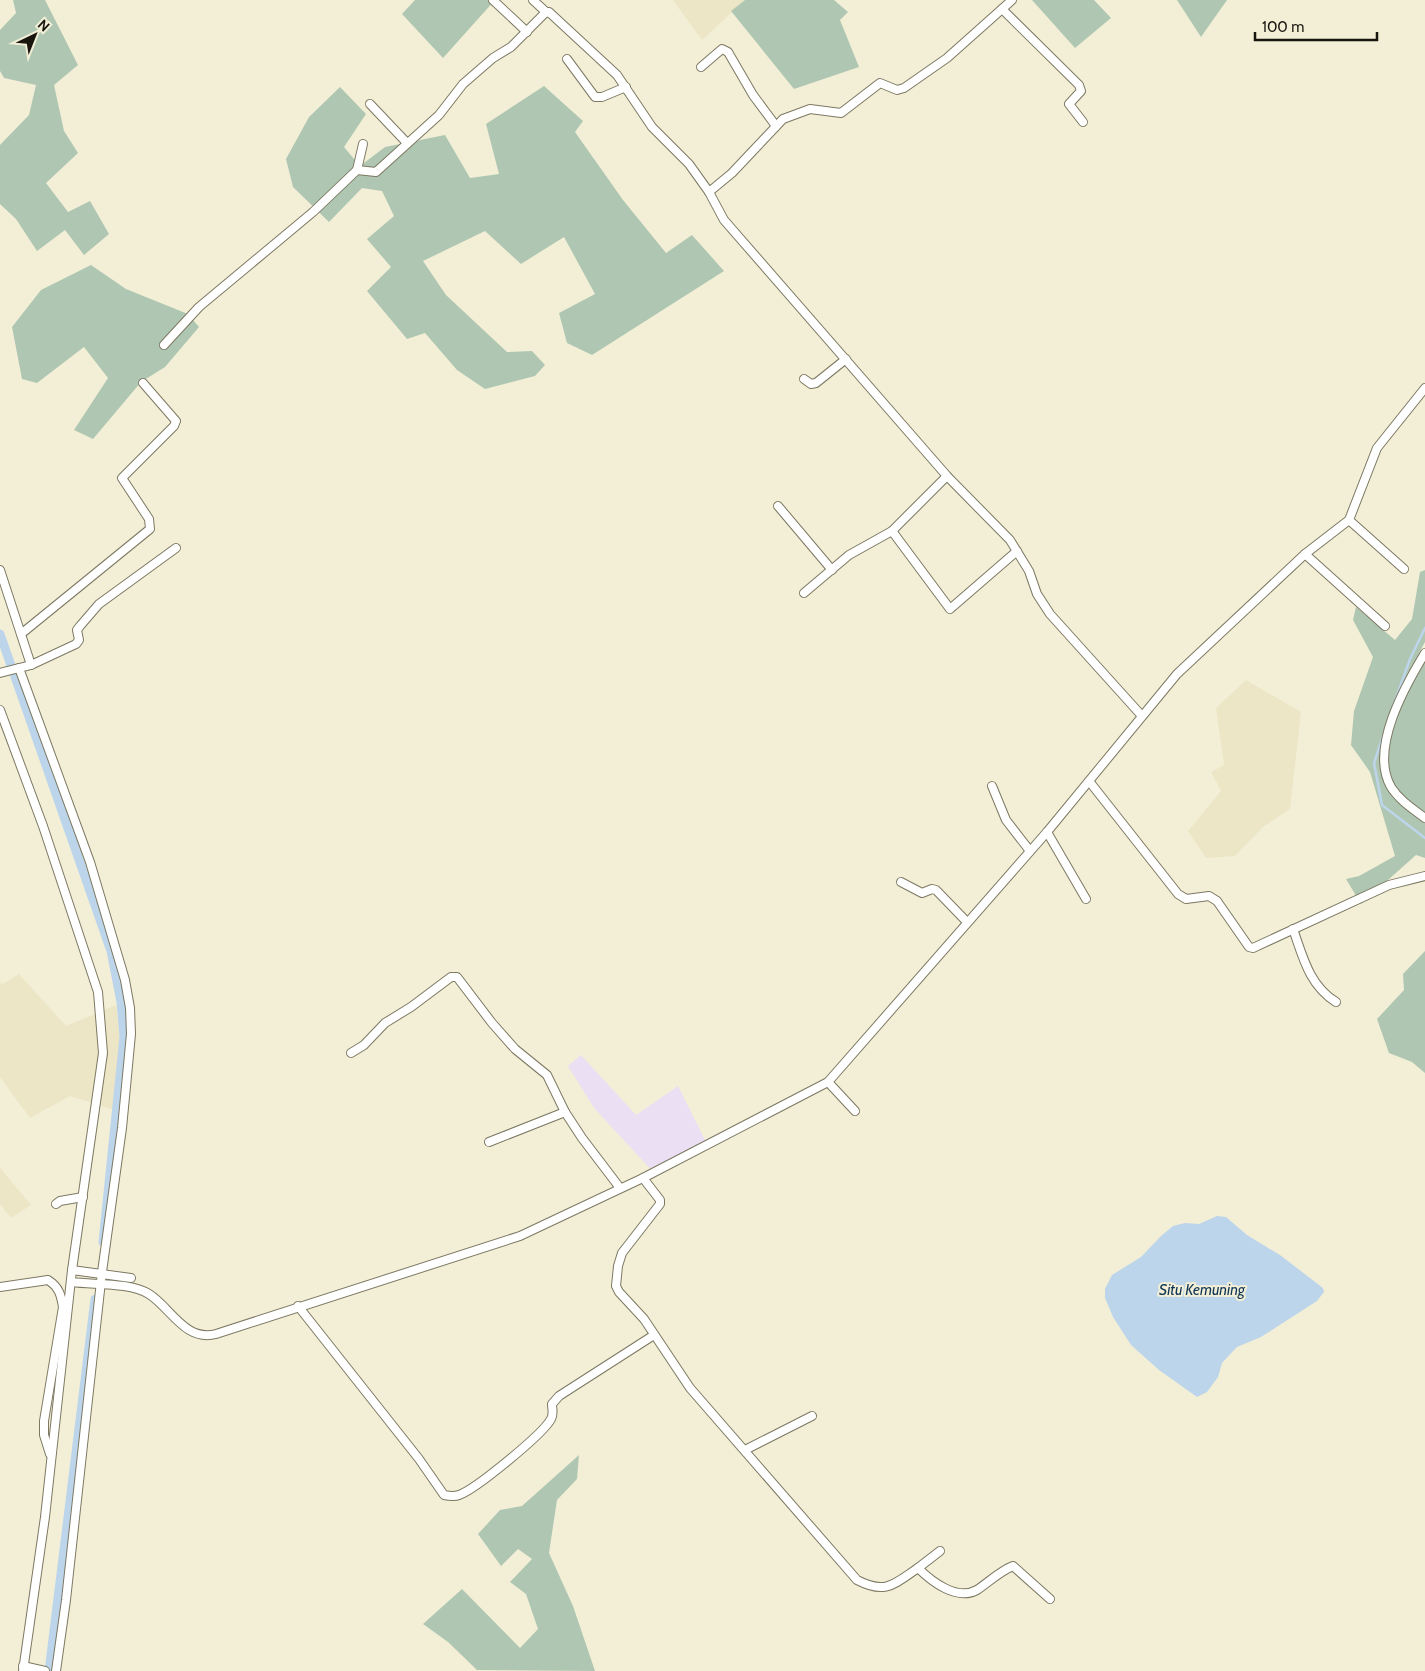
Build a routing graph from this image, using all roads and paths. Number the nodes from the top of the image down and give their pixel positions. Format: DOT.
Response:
graph roads {
  1 [pos="493,0"];
  2 [pos="533,0"];
  3 [pos="1012,0"];
  4 [pos="1002,9"];
  5 [pos="546,12"];
  6 [pos="527,32"];
  7 [pos="567,58"];
  8 [pos="701,67"];
  9 [pos="626,88"];
  10 [pos="370,104"];
  11 [pos="1083,122"];
  12 [pos="776,126"];
  13 [pos="407,143"];
  14 [pos="363,144"];
  15 [pos="357,170"];
  16 [pos="709,192"];
  17 [pos="164,345"];
  18 [pos="846,359"];
  19 [pos="804,379"];
  20 [pos="142,383"];
  21 [pos="1425,388"];
  22 [pos="947,476"];
  23 [pos="778,506"];
  24 [pos="1349,520"];
  25 [pos="892,531"];
  26 [pos="176,548"];
  27 [pos="1017,550"];
  28 [pos="1305,554"];
  29 [pos="1404,569"];
  30 [pos="0,570"];
  31 [pos="832,570"];
  32 [pos="804,593"];
  33 [pos="1385,626"];
  34 [pos="21,634"];
  35 [pos="1425,654"];
  36 [pos="31,665"];
  37 [pos="17,669"];
  38 [pos="0,673"];
  39 [pos="0,710"];
  40 [pos="1142,716"];
  41 [pos="1089,781"];
  42 [pos="992,786"];
  43 [pos="1425,818"];
  44 [pos="1047,832"];
  45 [pos="1030,851"];
  46 [pos="1425,876"];
  47 [pos="901,882"];
  48 [pos="1086,898"];
  49 [pos="967,922"];
  50 [pos="1293,929"];
  51 [pos="1336,1002"];
  52 [pos="352,1053"];
  53 [pos="828,1082"];
  54 [pos="565,1112"];
  55 [pos="855,1112"];
  56 [pos="489,1142"];
  57 [pos="643,1178"];
  58 [pos="620,1188"];
  59 [pos="83,1197"];
  60 [pos="56,1204"];
  61 [pos="76,1270"];
  62 [pos="101,1273"];
  63 [pos="131,1278"];
  64 [pos="76,1282"];
  65 [pos="100,1284"];
  66 [pos="0,1287"];
  67 [pos="298,1306"];
  68 [pos="654,1335"];
  69 [pos="47,1402"];
  70 [pos="57,1404"];
  71 [pos="812,1416"];
  72 [pos="745,1450"];
  73 [pos="51,1455"];
  74 [pos="940,1550"];
  75 [pos="918,1568"];
  76 [pos="1050,1599"];
  77 [pos="24,1667"];
  78 [pos="45,1671"];
  79 [pos="56,1671"];
  1 -- 6 [label="street"];
  2 -- 5 [label="street"];
  3 -- 4 [label="street"];
  4 -- 11 [label="street"];
  4 -- 12 [label="street"];
  5 -- 6 [label="street"];
  5 -- 9 [label="street"];
  6 -- 13 [label="street"];
  7 -- 9 [label="street"];
  8 -- 12 [label="street"];
  9 -- 16 [label="street"];
  10 -- 13 [label="street"];
  12 -- 16 [label="street"];
  13 -- 15 [label="street"];
  14 -- 15 [label="street"];
  15 -- 17 [label="street"];
  16 -- 18 [label="street"];
  18 -- 19 [label="street"];
  18 -- 22 [label="street"];
  20 -- 34 [label="street"];
  21 -- 24 [label="street"];
  22 -- 25 [label="street"];
  22 -- 27 [label="street"];
  23 -- 31 [label="street"];
  24 -- 28 [label="street"];
  24 -- 29 [label="street"];
  25 -- 27 [label="street"];
  25 -- 31 [label="street"];
  26 -- 36 [label="street"];
  27 -- 40 [label="street"];
  28 -- 33 [label="street"];
  28 -- 40 [label="street"];
  30 -- 34 [label="street"];
  31 -- 32 [label="street"];
  34 -- 36 [label="street"];
  35 -- 43 [label="street"];
  36 -- 37 [label="street"];
  37 -- 38 [label="street"];
  37 -- 62 [label="street"];
  39 -- 59 [label="street"];
  40 -- 41 [label="street"];
  41 -- 44 [label="street"];
  41 -- 50 [label="street"];
  42 -- 45 [label="street"];
  44 -- 45 [label="street"];
  44 -- 48 [label="street"];
  45 -- 49 [label="street"];
  46 -- 50 [label="street"];
  47 -- 49 [label="street"];
  49 -- 53 [label="street"];
  50 -- 51 [label="street"];
  52 -- 54 [label="street"];
  53 -- 55 [label="street"];
  53 -- 57 [label="street"];
  54 -- 56 [label="street"];
  54 -- 58 [label="street"];
  57 -- 58 [label="street"];
  57 -- 68 [label="street"];
  58 -- 67 [label="street"];
  59 -- 60 [label="street"];
  59 -- 61 [label="street"];
  61 -- 62 [label="street"];
  61 -- 64 [label="street"];
  62 -- 63 [label="street"];
  62 -- 65 [label="street"];
  64 -- 65 [label="street"];
  64 -- 70 [label="street"];
  65 -- 67 [label="street"];
  65 -- 79 [label="street"];
  66 -- 69 [label="street"];
  67 -- 68 [label="street"];
  68 -- 72 [label="street"];
  69 -- 70 [label="street"];
  69 -- 73 [label="street"];
  70 -- 73 [label="street"];
  71 -- 72 [label="street"];
  72 -- 75 [label="street"];
  73 -- 77 [label="street"];
  74 -- 75 [label="street"];
  75 -- 76 [label="street"];
  77 -- 78 [label="street"];
}
